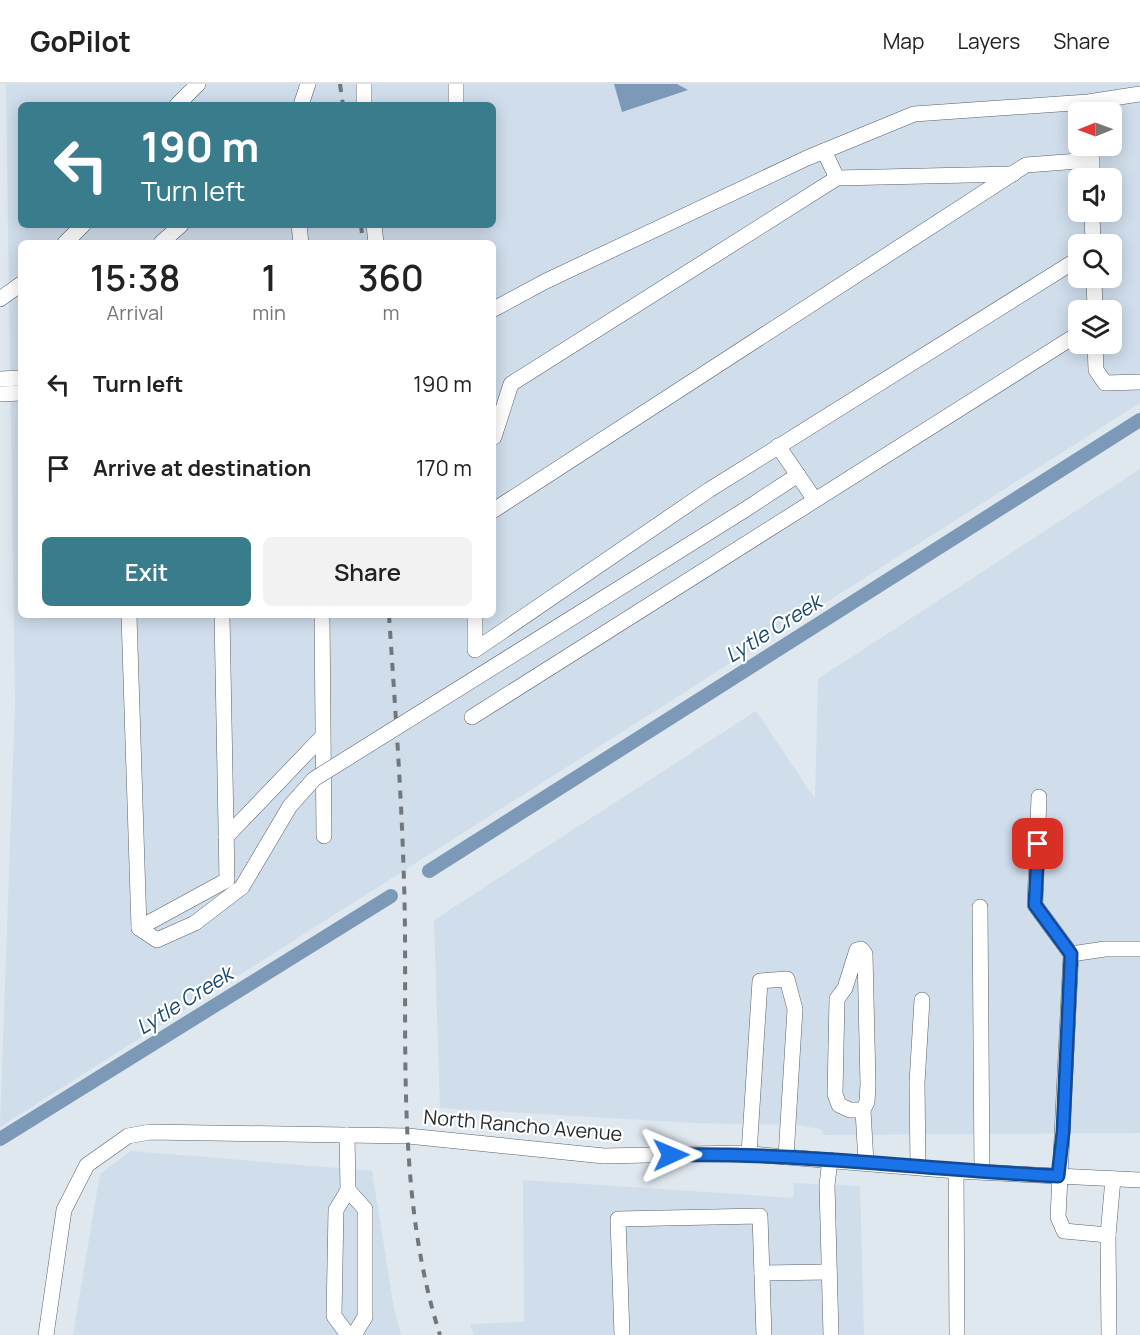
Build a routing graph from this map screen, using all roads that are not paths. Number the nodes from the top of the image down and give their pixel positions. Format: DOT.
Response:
graph roads {
  1 [pos="198,84"];
  2 [pos="308,84"];
  3 [pos="364,84"];
  4 [pos="456,84"];
  5 [pos="1140,93"];
  6 [pos="180,102"];
  7 [pos="302,102"];
  8 [pos="364,102"];
  9 [pos="456,102"];
  10 [pos="824,151"];
  11 [pos="1092,168"];
  12 [pos="1013,174"];
  13 [pos="837,178"];
  14 [pos="80,228"];
  15 [pos="178,228"];
  16 [pos="68,240"];
  17 [pos="165,240"];
  18 [pos="1068,265"];
  19 [pos="18,286"];
  20 [pos="0,299"];
  21 [pos="496,308"];
  22 [pos="1068,340"];
  23 [pos="1095,354"];
  24 [pos="18,378"];
  25 [pos="0,379"];
  26 [pos="1140,382"];
  27 [pos="18,393"];
  28 [pos="0,394"];
  29 [pos="496,431"];
  30 [pos="778,446"];
  31 [pos="798,475"];
  32 [pos="815,500"];
  33 [pos="496,509"];
  34 [pos="129,618"];
  35 [pos="222,618"];
  36 [pos="322,618"];
  37 [pos="475,618"];
  38 [pos="472,717"];
  39 [pos="322,737"];
  40 [pos="1039,797"];
  41 [pos="324,836"];
  42 [pos="226,837"];
  43 [pos="980,907"];
  44 [pos="140,928"];
  45 [pos="1140,949"];
  46 [pos="1071,954"];
  47 [pos="922,1000"];
  48 [pos="863,1110"];
  49 [pos="346,1135"];
  50 [pos="749,1154"];
  51 [pos="820,1154"];
  52 [pos="786,1157"];
  53 [pos="866,1163"];
  54 [pos="918,1167"];
  55 [pos="956,1171"];
  56 [pos="982,1172"];
  57 [pos="1058,1176"];
  58 [pos="1113,1179"];
  59 [pos="1140,1180"];
  60 [pos="348,1190"];
  61 [pos="1108,1235"];
  62 [pos="830,1272"];
  63 [pos="762,1273"];
  64 [pos="46,1335"];
  65 [pos="348,1335"];
  66 [pos="354,1335"];
  67 [pos="622,1335"];
  68 [pos="764,1335"];
  69 [pos="831,1335"];
  70 [pos="957,1335"];
  71 [pos="1109,1335"];
  1 -- 6 [label="street"];
  2 -- 7 [label="street"];
  3 -- 8 [label="street"];
  4 -- 9 [label="street"];
  5 -- 10 [label="street"];
  10 -- 13 [label="street"];
  10 -- 21 [label="street"];
  11 -- 12 [label="street"];
  12 -- 13 [label="street"];
  12 -- 33 [label="street"];
  13 -- 29 [label="street"];
  14 -- 16 [label="street"];
  15 -- 17 [label="street"];
  18 -- 30 [label="street"];
  19 -- 20 [label="street"];
  22 -- 32 [label="street"];
  23 -- 26 [label="street"];
  24 -- 25 [label="street"];
  27 -- 28 [label="street"];
  30 -- 31 [label="street"];
  30 -- 37 [label="street"];
  31 -- 32 [label="street"];
  31 -- 44 [label="street, bridge"];
  32 -- 38 [label="street"];
  34 -- 44 [label="street"];
  35 -- 42 [label="street"];
  36 -- 39 [label="street"];
  39 -- 41 [label="street"];
  39 -- 42 [label="street"];
  40 -- 46 [label="street"];
  42 -- 44 [label="street"];
  43 -- 56 [label="street"];
  45 -- 46 [label="street"];
  46 -- 57 [label="street"];
  47 -- 54 [label="street"];
  48 -- 48 [label="street"];
  48 -- 53 [label="street"];
  49 -- 50 [label="street, North Rancho Avenue"];
  49 -- 60 [label="street"];
  49 -- 64 [label="street, North Rancho Avenue"];
  50 -- 52 [label="street, North Rancho Avenue"];
  50 -- 52 [label="street"];
  51 -- 52 [label="street, North Rancho Avenue"];
  51 -- 53 [label="street, North Rancho Avenue"];
  51 -- 62 [label="street"];
  53 -- 54 [label="street, North Rancho Avenue"];
  54 -- 55 [label="street, North Rancho Avenue"];
  55 -- 56 [label="street, North Rancho Avenue"];
  55 -- 70 [label="street"];
  56 -- 57 [label="street, North Rancho Avenue"];
  57 -- 58 [label="street, North Rancho Avenue"];
  57 -- 61 [label="street"];
  58 -- 59 [label="street, North Rancho Avenue"];
  58 -- 61 [label="street"];
  60 -- 65 [label="street"];
  60 -- 66 [label="street"];
  61 -- 71 [label="street"];
  62 -- 63 [label="street"];
  62 -- 69 [label="street"];
  63 -- 67 [label="street"];
  63 -- 68 [label="street"];
}
